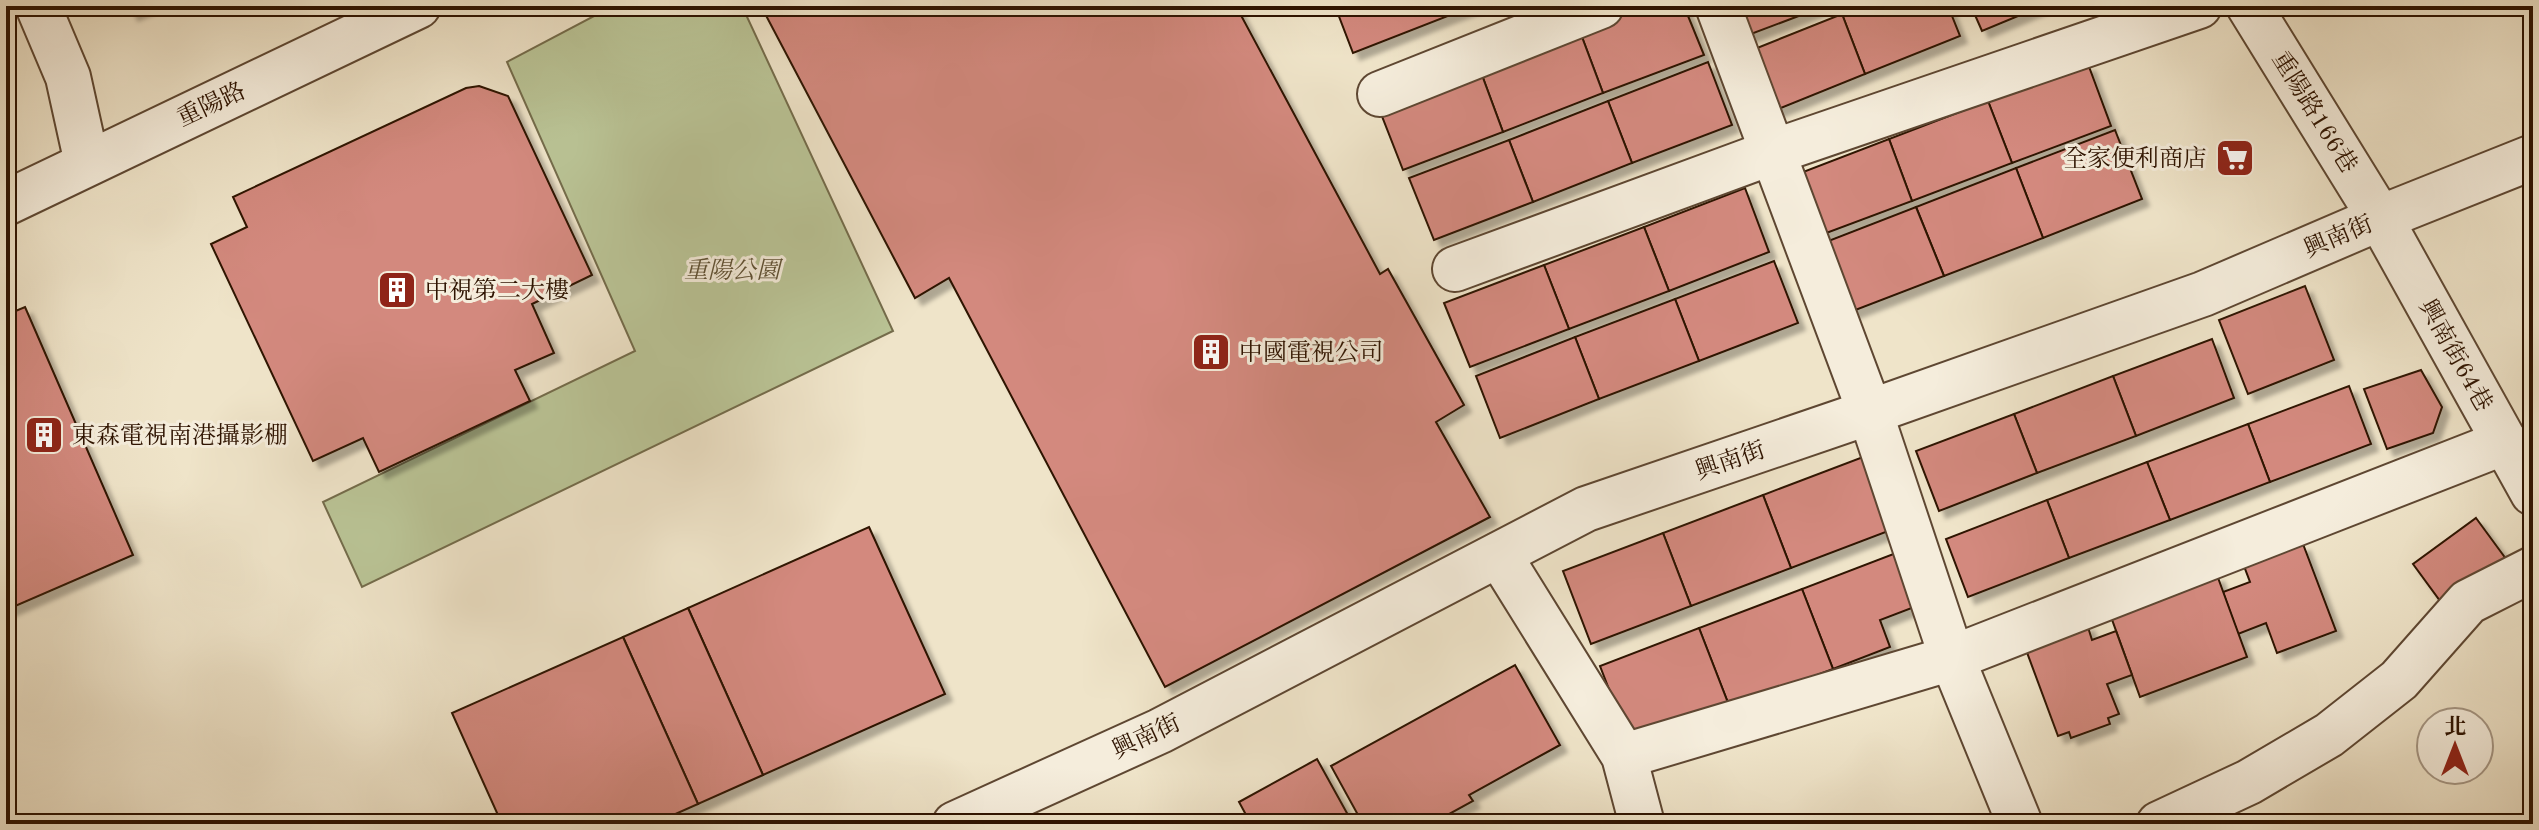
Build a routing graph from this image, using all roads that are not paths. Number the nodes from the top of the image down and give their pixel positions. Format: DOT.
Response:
graph roads {
  1 [pos="38,6"];
  2 [pos="418,6"];
  3 [pos="1601,6"];
  4 [pos="1718,6"];
  5 [pos="2199,6"];
  6 [pos="2249,6"];
  7 [pos="1380,94"];
  8 [pos="1773,152"];
  9 [pos="2533,157"];
  10 [pos="87,163"];
  11 [pos="6,203"];
  12 [pos="2380,218"];
  13 [pos="1455,269"];
  14 [pos="1870,412"];
  15 [pos="2505,442"];
  16 [pos="2533,493"];
  17 [pos="1499,555"];
  18 [pos="2533,569"];
  19 [pos="1952,658"];
  20 [pos="1624,756"];
  21 [pos="955,824"];
  22 [pos="1642,824"];
  23 [pos="2020,824"];
  24 [pos="2159,824"];
  1 -- 10 [label="street"];
  2 -- 10 [label="street, 重陽路"];
  3 -- 7 [label="street"];
  4 -- 8 [label="street"];
  5 -- 8 [label="street"];
  6 -- 12 [label="street, 重陽路166巷"];
  8 -- 13 [label="street"];
  8 -- 14 [label="street"];
  9 -- 12 [label="street, 興南街"];
  10 -- 11 [label="street, 重陽路"];
  12 -- 14 [label="street, 興南街"];
  12 -- 15 [label="street, 興南街64巷"];
  14 -- 17 [label="street, 興南街"];
  14 -- 19 [label="street"];
  15 -- 16 [label="street, 興南街64巷"];
  15 -- 19 [label="street"];
  17 -- 20 [label="street"];
  17 -- 21 [label="street, 興南街"];
  18 -- 24 [label="street"];
  19 -- 20 [label="street"];
  19 -- 23 [label="street"];
  20 -- 22 [label="street"];
}
